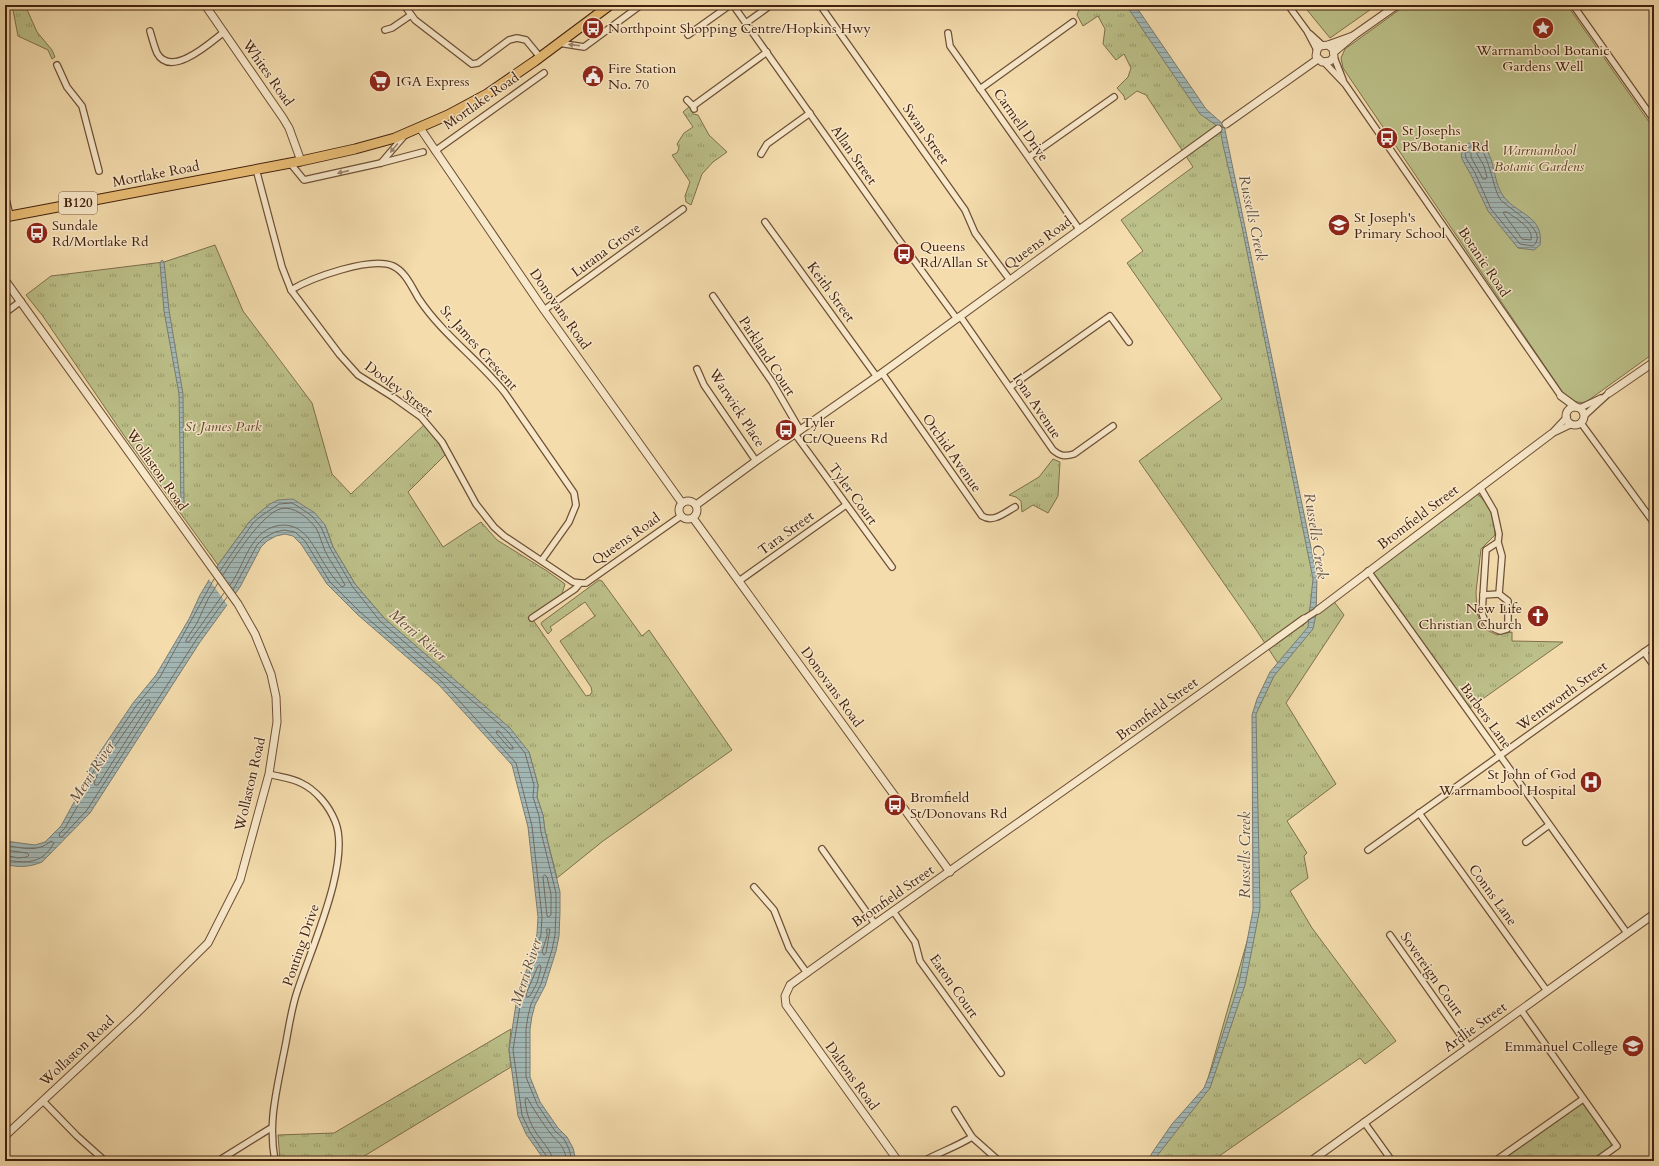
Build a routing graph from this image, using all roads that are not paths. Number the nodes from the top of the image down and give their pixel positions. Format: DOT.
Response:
graph roads {
  1 [pos="205,5"];
  2 [pos="404,5"];
  3 [pos="610,5"];
  4 [pos="641,5"];
  5 [pos="730,5"];
  6 [pos="733,5"];
  7 [pos="771,5"];
  8 [pos="820,5"];
  9 [pos="1288,5"];
  10 [pos="1397,5"];
  11 [pos="1573,5"];
  12 [pos="410,15"];
  13 [pos="1073,22"];
  14 [pos="746,23"];
  15 [pos="385,30"];
  16 [pos="150,31"];
  17 [pos="224,32"];
  18 [pos="948,33"];
  19 [pos="688,35"];
  20 [pos="1353,36"];
  21 [pos="559,43"];
  22 [pos="1322,47"];
  23 [pos="767,52"];
  24 [pos="1334,54"];
  25 [pos="540,57"];
  26 [pos="1318,58"];
  27 [pos="1324,62"];
  28 [pos="57,65"];
  29 [pos="544,73"];
  30 [pos="1345,84"];
  31 [pos="980,89"];
  32 [pos="1114,97"];
  33 [pos="687,100"];
  34 [pos="810,113"];
  35 [pos="1654,120"];
  36 [pos="1226,124"];
  37 [pos="420,128"];
  38 [pos="1218,129"];
  39 [pos="407,133"];
  40 [pos="435,151"];
  41 [pos="423,152"];
  42 [pos="761,154"];
  43 [pos="1029,157"];
  44 [pos="301,161"];
  45 [pos="290,163"];
  46 [pos="381,163"];
  47 [pos="256,169"];
  48 [pos="99,171"];
  49 [pos="5,195"];
  50 [pos="683,209"];
  51 [pos="7,216"];
  52 [pos="765,222"];
  53 [pos="1079,229"];
  54 [pos="5,280"];
  55 [pos="1010,280"];
  56 [pos="291,290"];
  57 [pos="713,296"];
  58 [pos="21,301"];
  59 [pos="544,310"];
  60 [pos="5,313"];
  61 [pos="958,317"];
  62 [pos="1129,342"];
  63 [pos="1654,362"];
  64 [pos="697,369"];
  65 [pos="880,375"];
  66 [pos="1010,387"];
  67 [pos="1609,394"];
  68 [pos="1560,396"];
  69 [pos="1578,407"];
  70 [pos="1567,415"];
  71 [pos="1584,416"];
  72 [pos="1581,423"];
  73 [pos="1572,424"];
  74 [pos="1113,426"];
  75 [pos="797,432"];
  76 [pos="1551,434"];
  77 [pos="756,461"];
  78 [pos="1480,487"];
  79 [pos="682,503"];
  80 [pos="696,505"];
  81 [pos="846,505"];
  82 [pos="1015,507"];
  83 [pos="681,516"];
  84 [pos="694,518"];
  85 [pos="1654,523"];
  86 [pos="1498,542"];
  87 [pos="542,560"];
  88 [pos="892,567"];
  89 [pos="1368,571"];
  90 [pos="739,581"];
  91 [pos="580,583"];
  92 [pos="586,583"];
  93 [pos="1499,594"];
  94 [pos="1483,595"];
  95 [pos="1318,610"];
  96 [pos="532,618"];
  97 [pos="1304,619"];
  98 [pos="1654,645"];
  99 [pos="1644,652"];
  100 [pos="1654,666"];
  101 [pos="1500,756"];
  102 [pos="269,774"];
  103 [pos="1420,813"];
  104 [pos="1550,825"];
  105 [pos="1526,842"];
  106 [pos="822,849"];
  107 [pos="1368,850"];
  108 [pos="950,872"];
  109 [pos="754,887"];
  110 [pos="893,911"];
  111 [pos="1654,914"];
  112 [pos="875,924"];
  113 [pos="1627,933"];
  114 [pos="1390,935"];
  115 [pos="807,973"];
  116 [pos="1547,991"];
  117 [pos="786,1005"];
  118 [pos="1521,1010"];
  119 [pos="1469,1047"];
  120 [pos="1001,1073"];
  121 [pos="1583,1099"];
  122 [pos="43,1100"];
  123 [pos="955,1110"];
  124 [pos="1364,1122"];
  125 [pos="271,1128"];
  126 [pos="5,1136"];
  127 [pos="972,1137"];
  128 [pos="105,1161"];
  129 [pos="218,1161"];
  130 [pos="275,1161"];
  131 [pos="898,1161"];
  132 [pos="924,1161"];
  133 [pos="999,1161"];
  134 [pos="1310,1161"];
  135 [pos="1392,1161"];
  136 [pos="1495,1161"];
  137 [pos="1596,1161"];
  1 -- 17 [label="street, Whites Road"];
  2 -- 12 [label="street"];
  3 -- 21 [label="main road, Mortlake Road / B120"];
  4 -- 21 [label="street, one-way"];
  5 -- 19 [label="street"];
  6 -- 14 [label="street, Allan Street"];
  7 -- 14 [label="street"];
  8 -- 55 [label="street, Swan Street"];
  9 -- 22 [label="street"];
  10 -- 20 [label="street"];
  11 -- 35 [label="street"];
  12 -- 15 [label="street"];
  12 -- 25 [label="street"];
  13 -- 31 [label="street"];
  14 -- 23 [label="street, Allan Street"];
  16 -- 17 [label="street"];
  17 -- 44 [label="street, Whites Road"];
  18 -- 31 [label="street, Carmell Drive"];
  20 -- 22 [label="street"];
  20 -- 24 [label="street"];
  21 -- 25 [label="main road, Mortlake Road / B120"];
  22 -- 24 [label="street"];
  22 -- 26 [label="street"];
  23 -- 33 [label="street"];
  23 -- 34 [label="street, Allan Street"];
  24 -- 27 [label="street"];
  24 -- 30 [label="street, Botanic Road"];
  25 -- 37 [label="main road, Mortlake Road / B120"];
  26 -- 27 [label="street"];
  26 -- 36 [label="street, Queens Road"];
  27 -- 30 [label="street, Botanic Road"];
  28 -- 48 [label="street"];
  29 -- 40 [label="street, Mortlake Road"];
  30 -- 68 [label="street, Botanic Road"];
  31 -- 43 [label="street, Carmell Drive"];
  32 -- 43 [label="street"];
  34 -- 42 [label="street"];
  34 -- 61 [label="street, Allan Street"];
  36 -- 38 [label="street, Queens Road"];
  37 -- 39 [label="main road, Mortlake Road / B120"];
  37 -- 40 [label="street, Donovans Road"];
  38 -- 53 [label="street, Queens Road"];
  39 -- 44 [label="main road, Mortlake Road / B120"];
  39 -- 46 [label="street, Mortlake Road, one-way"];
  40 -- 59 [label="street, Donovans Road"];
  41 -- 46 [label="street"];
  43 -- 53 [label="street, Carmell Drive"];
  44 -- 45 [label="main road, Mortlake Road / B120"];
  46 -- 45 [label="street, one-way"];
  45 -- 47 [label="main road, Mortlake Road / B120"];
  47 -- 51 [label="main road, Mortlake Road / B120"];
  47 -- 56 [label="street, Dooley Street"];
  49 -- 51 [label="street"];
  50 -- 59 [label="street, Lutana Grove"];
  52 -- 65 [label="street, Keith Street"];
  53 -- 55 [label="street, Queens Road"];
  54 -- 58 [label="street, Wollaston Road"];
  55 -- 61 [label="street, Queens Road"];
  56 -- 87 [label="street, Dooley Street"];
  56 -- 87 [label="street, St. James Crescent"];
  57 -- 75 [label="street, Parkland Court"];
  58 -- 60 [label="street"];
  58 -- 102 [label="street, Wollaston Road"];
  59 -- 79 [label="street, Donovans Road"];
  61 -- 65 [label="street, Queens Road"];
  61 -- 66 [label="street, Iona Avenue"];
  62 -- 66 [label="street"];
  63 -- 67 [label="street"];
  64 -- 77 [label="street, Warwick Place"];
  65 -- 75 [label="street, Queens Road"];
  65 -- 82 [label="street, Orchid Avenue"];
  66 -- 74 [label="street, Iona Avenue"];
  67 -- 69 [label="street"];
  67 -- 71 [label="street"];
  68 -- 69 [label="street, Botanic Road"];
  68 -- 70 [label="street, Botanic Road"];
  69 -- 70 [label="street"];
  69 -- 71 [label="street"];
  70 -- 73 [label="street"];
  70 -- 76 [label="street, Bromfield Street"];
  71 -- 72 [label="street"];
  72 -- 73 [label="street"];
  72 -- 85 [label="street"];
  73 -- 76 [label="street, Bromfield Street"];
  75 -- 77 [label="street, Queens Road"];
  75 -- 81 [label="street, Tyler Court"];
  76 -- 78 [label="street, Bromfield Street"];
  77 -- 80 [label="street, Queens Road"];
  78 -- 86 [label="street"];
  78 -- 89 [label="street, Bromfield Street"];
  79 -- 80 [label="street"];
  79 -- 83 [label="street"];
  80 -- 84 [label="street"];
  81 -- 88 [label="street, Tyler Court"];
  81 -- 90 [label="street, Tara Street"];
  83 -- 84 [label="street"];
  83 -- 92 [label="street, Queens Road"];
  84 -- 90 [label="street, Donovans Road"];
  86 -- 93 [label="street"];
  86 -- 94 [label="street"];
  87 -- 91 [label="street, Dooley Street"];
  89 -- 95 [label="street, Bromfield Street"];
  89 -- 101 [label="street, Barbers Lane"];
  90 -- 108 [label="street, Donovans Road"];
  91 -- 92 [label="street, Dooley Street"];
  91 -- 96 [label="street"];
  93 -- 94 [label="street"];
  93 -- 94 [label="street"];
  95 -- 97 [label="street, Bromfield Street"];
  97 -- 108 [label="street, Bromfield Street"];
  98 -- 99 [label="street, Wentworth Street"];
  99 -- 100 [label="street"];
  99 -- 101 [label="street, Wentworth Street"];
  101 -- 103 [label="street, Wentworth Street"];
  101 -- 104 [label="street, Barbers Lane"];
  102 -- 122 [label="street, Wollaston Road"];
  102 -- 125 [label="street, Ponting Drive"];
  103 -- 107 [label="street, Wentworth Street"];
  103 -- 116 [label="street, Conns Lane"];
  104 -- 105 [label="street"];
  104 -- 113 [label="street, Barbers Lane"];
  106 -- 112 [label="street"];
  108 -- 110 [label="street, Bromfield Street"];
  109 -- 115 [label="street"];
  110 -- 112 [label="street, Bromfield Street"];
  110 -- 120 [label="street, Eaton Court"];
  111 -- 113 [label="street, Ardlie Street"];
  112 -- 115 [label="street, Bromfield Street"];
  113 -- 116 [label="street, Ardlie Street"];
  114 -- 119 [label="street, Sovereign Court"];
  115 -- 117 [label="street, Bromfield Street"];
  116 -- 118 [label="street, Ardlie Street"];
  117 -- 131 [label="street, Daltons Road"];
  118 -- 119 [label="street, Ardlie Street"];
  118 -- 121 [label="street"];
  119 -- 124 [label="street, Ardlie Street"];
  121 -- 136 [label="street"];
  121 -- 137 [label="street"];
  122 -- 126 [label="street, Wollaston Road"];
  122 -- 128 [label="street"];
  123 -- 127 [label="street"];
  124 -- 134 [label="street, Ardlie Street"];
  124 -- 135 [label="street"];
  125 -- 129 [label="street"];
  125 -- 130 [label="street, Ponting Drive"];
  127 -- 132 [label="street"];
  127 -- 133 [label="street"];
}
